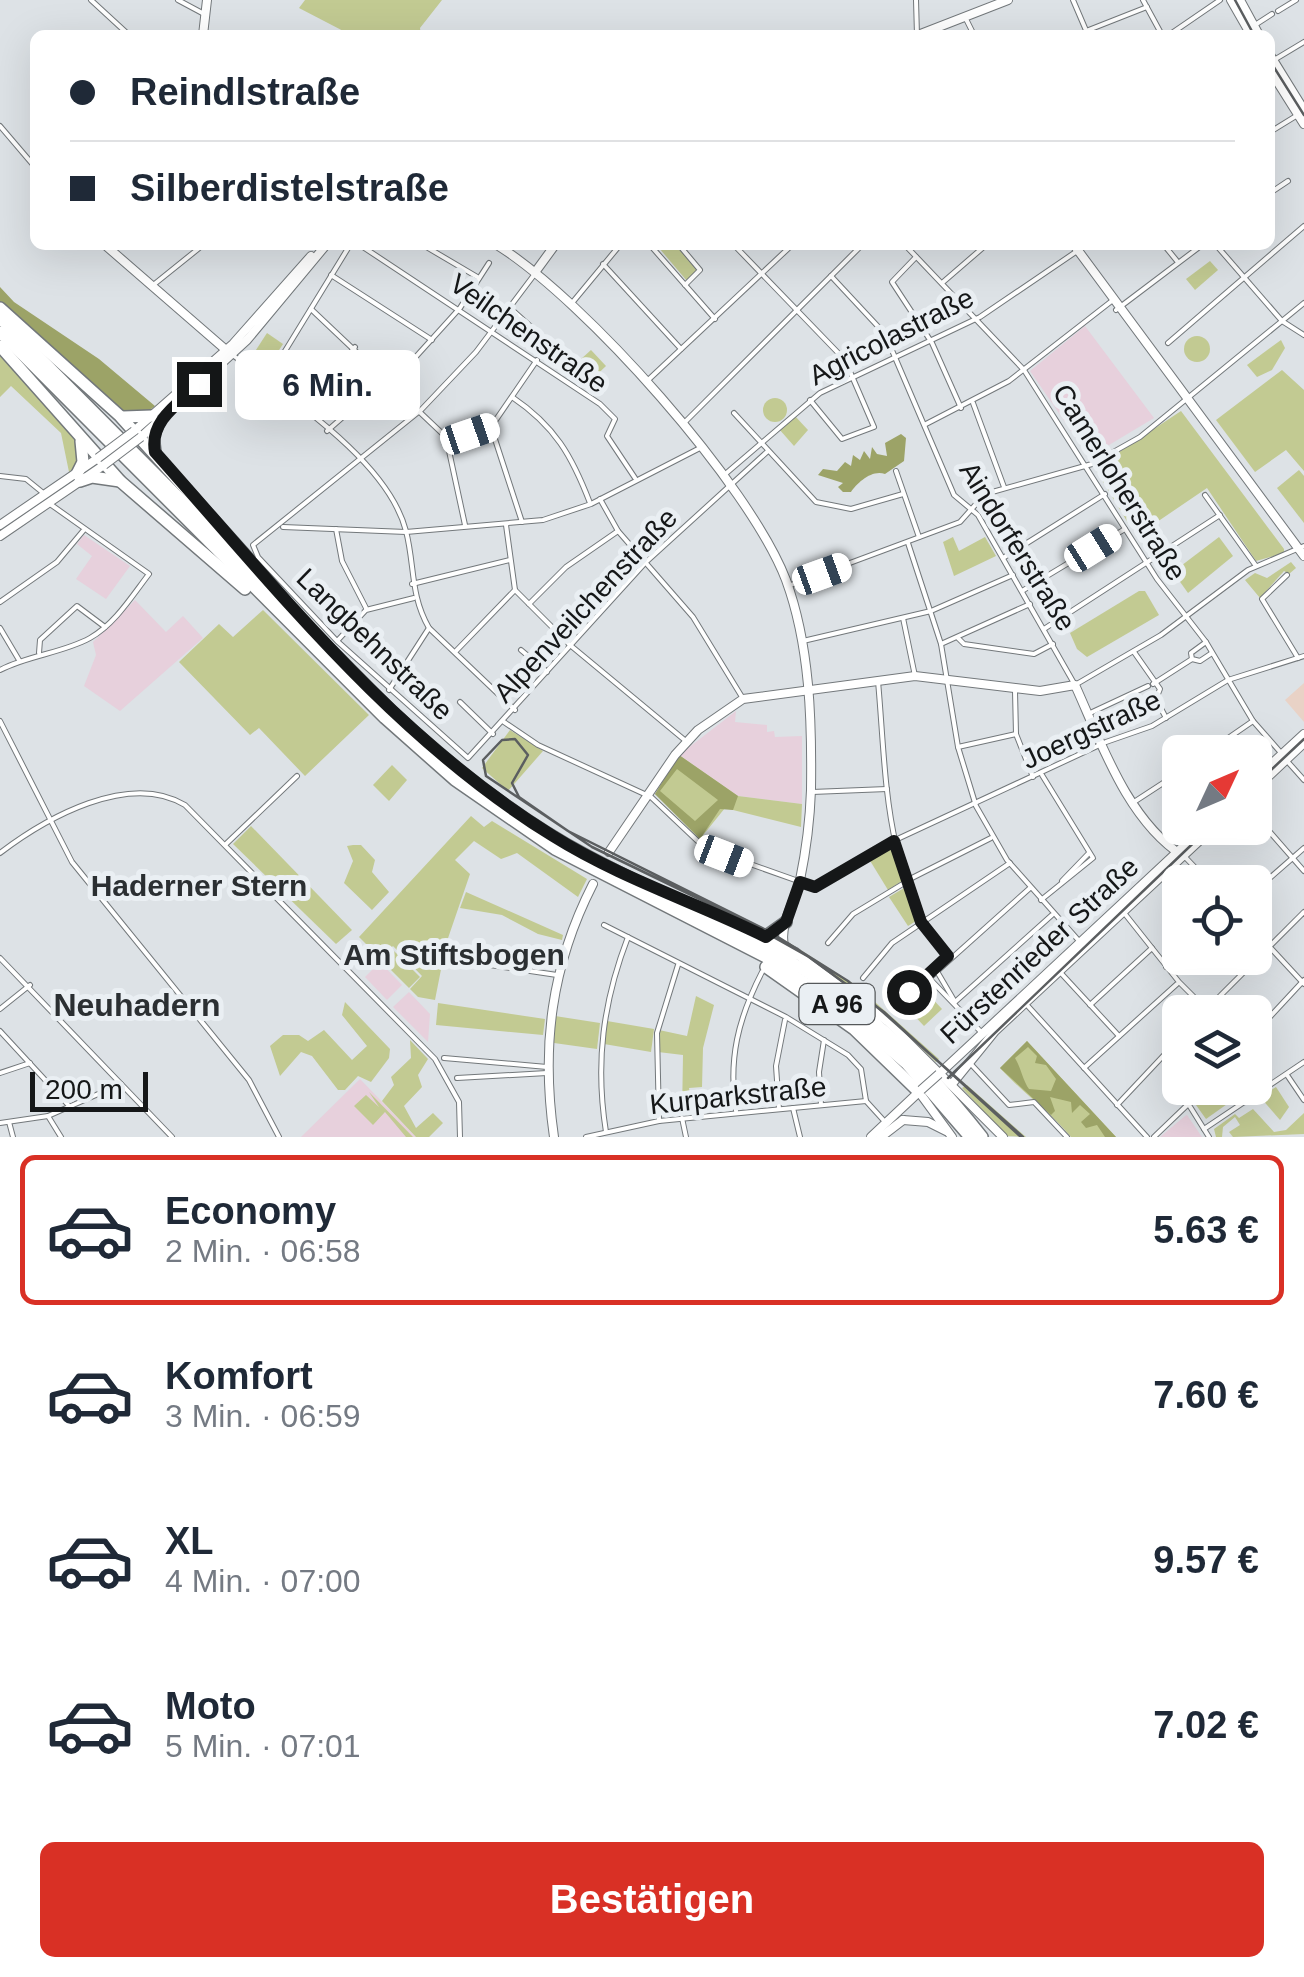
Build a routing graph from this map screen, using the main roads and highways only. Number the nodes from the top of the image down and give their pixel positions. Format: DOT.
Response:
graph roads {
  1 [pos="0,308"];
  2 [pos="0,318"];
  3 [pos="0,332"];
  4 [pos="0,346"];
  5 [pos="120,416"];
  6 [pos="81,441"];
  7 [pos="155,452"];
  8 [pos="120,481"];
  9 [pos="290,610"];
  10 [pos="299,633"];
  11 [pos="655,890"];
  12 [pos="786,922"];
  13 [pos="766,937"];
  14 [pos="740,944"];
  15 [pos="795,954"];
  16 [pos="920,1091"];
  17 [pos="970,1137"];
  18 [pos="982,1137"];
  1 -- 5 [label="highway"];
  2 -- 9 [label="highway, A 96"];
  3 -- 10 [label="highway, A 96"];
  4 -- 6 [label="highway"];
  5 -- 7 [label="highway"];
  5 -- 7 [label="highway"];
  6 -- 8 [label="highway"];
  6 -- 8 [label="highway"];
  7 -- 9 [label="highway"];
  8 -- 10 [label="highway"];
  9 -- 11 [label="highway, A 96"];
  10 -- 14 [label="highway, A 96"];
  11 -- 13 [label="highway"];
  11 -- 18 [label="highway, A 96"];
  12 -- 13 [label="highway"];
  13 -- 15 [label="highway"];
  14 -- 16 [label="highway"];
  14 -- 17 [label="highway, A 96"];
}
